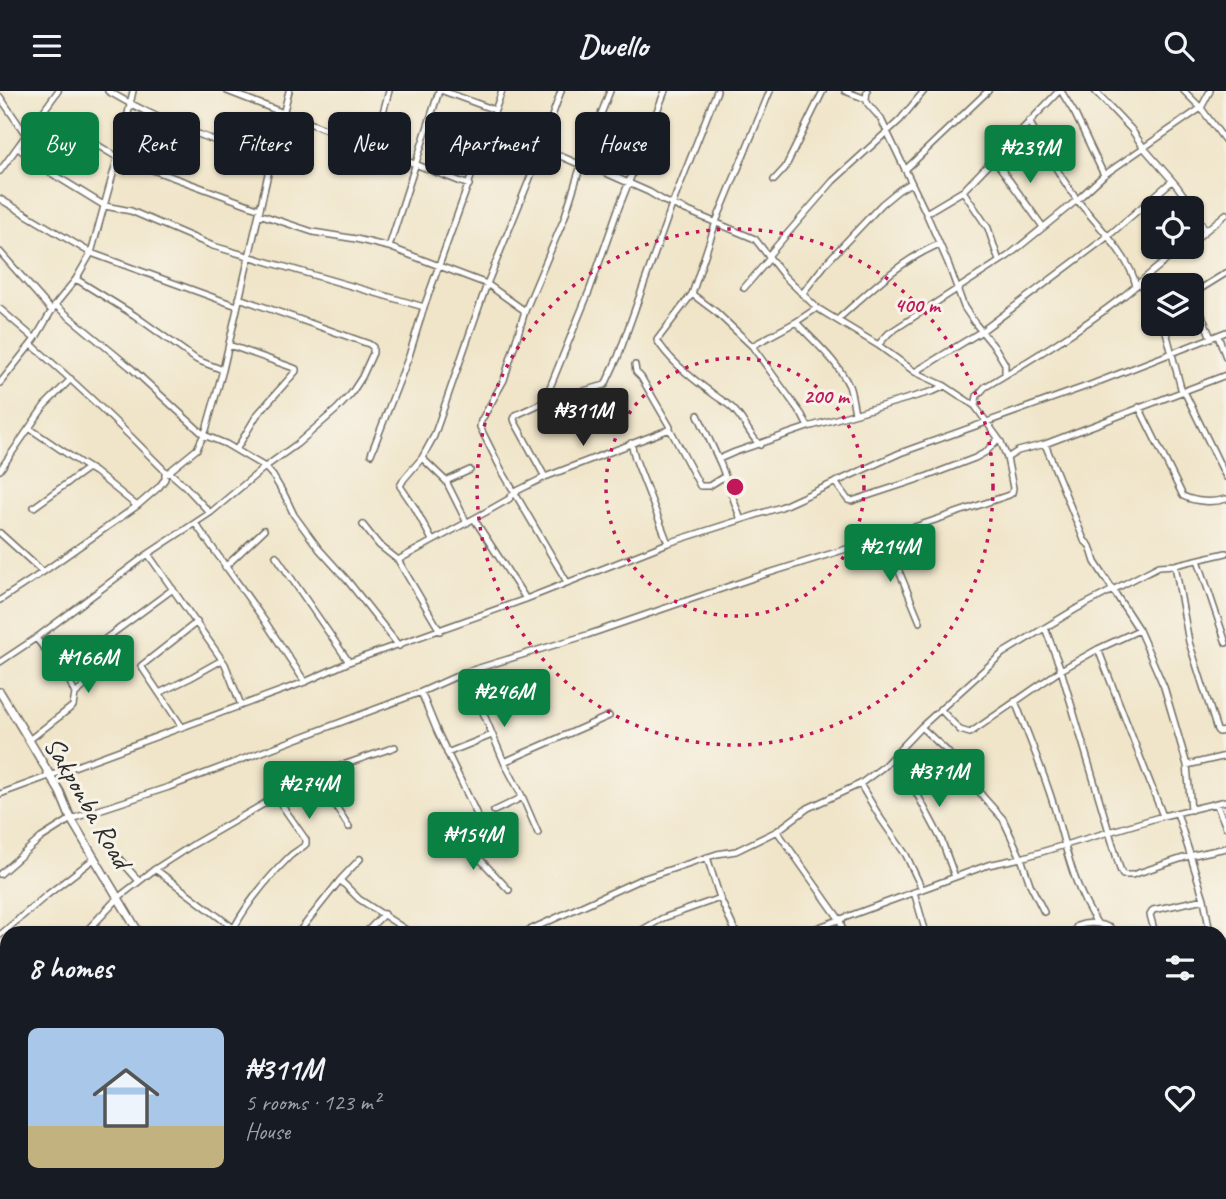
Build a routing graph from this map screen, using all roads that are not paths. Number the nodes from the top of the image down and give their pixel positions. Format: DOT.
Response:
graph roads {
  1 [pos="58,91"];
  2 [pos="108,91"];
  3 [pos="133,91"];
  4 [pos="227,91"];
  5 [pos="289,91"];
  6 [pos="390,91"];
  7 [pos="441,91"];
  8 [pos="502,91"];
  9 [pos="561,91"];
  10 [pos="610,91"];
  11 [pos="665,91"];
  12 [pos="717,91"];
  13 [pos="770,91"];
  14 [pos="823,91"];
  15 [pos="845,91"];
  16 [pos="867,91"];
  17 [pos="924,91"];
  18 [pos="988,91"];
  19 [pos="1060,91"];
  20 [pos="1095,91"];
  21 [pos="1184,91"];
  22 [pos="1210,91"];
  23 [pos="0,97"];
  24 [pos="866,99"];
  25 [pos="130,104"];
  26 [pos="1202,108"];
  27 [pos="495,110"];
  28 [pos="43,112"];
  29 [pos="128,112"];
  30 [pos="278,112"];
  31 [pos="284,112"];
  32 [pos="384,112"];
  33 [pos="553,112"];
  34 [pos="602,112"];
  35 [pos="1029,121"];
  36 [pos="21,128"];
  37 [pos="887,131"];
  38 [pos="214,141"];
  39 [pos="1226,142"];
  40 [pos="21,143"];
  41 [pos="18,148"];
  42 [pos="1144,148"];
  43 [pos="994,159"];
  44 [pos="411,163"];
  45 [pos="414,164"];
  46 [pos="905,170"];
  47 [pos="0,171"];
  48 [pos="113,173"];
  49 [pos="163,175"];
  50 [pos="268,175"];
  51 [pos="472,175"];
  52 [pos="531,175"];
  53 [pos="578,175"];
  54 [pos="610,175"];
  55 [pos="1104,175"];
  56 [pos="774,180"];
  57 [pos="1172,181"];
  58 [pos="628,183"];
  59 [pos="911,183"];
  60 [pos="469,185"];
  61 [pos="963,191"];
  62 [pos="0,199"];
  63 [pos="1077,200"];
  64 [pos="673,205"];
  65 [pos="105,206"];
  66 [pos="259,212"];
  67 [pos="926,213"];
  68 [pos="1226,214"];
  69 [pos="1218,220"];
  70 [pos="716,222"];
  71 [pos="1226,226"];
  72 [pos="1044,227"];
  73 [pos="1205,230"];
  74 [pos="1107,237"];
  75 [pos="939,244"];
  76 [pos="389,247"];
  77 [pos="0,252"];
  78 [pos="91,253"];
  79 [pos="250,255"];
  80 [pos="769,257"];
  81 [pos="1168,259"];
  82 [pos="999,261"];
  83 [pos="439,266"];
  84 [pos="1226,273"];
  85 [pos="76,279"];
  86 [pos="486,284"];
  87 [pos="1138,284"];
  88 [pos="1141,287"];
  89 [pos="744,288"];
  90 [pos="957,289"];
  91 [pos="692,294"];
  92 [pos="802,294"];
  93 [pos="239,298"];
  94 [pos="237,306"];
  95 [pos="424,307"];
  96 [pos="53,308"];
  97 [pos="817,308"];
  98 [pos="0,309"];
  99 [pos="525,311"];
  100 [pos="838,320"];
  101 [pos="796,322"];
  102 [pos="982,331"];
  103 [pos="1226,333"];
  104 [pos="1167,336"];
  105 [pos="1214,337"];
  106 [pos="33,342"];
  107 [pos="229,345"];
  108 [pos="878,345"];
  109 [pos="752,346"];
  110 [pos="1172,354"];
  111 [pos="1226,357"];
  112 [pos="635,365"];
  113 [pos="223,369"];
  114 [pos="915,372"];
  115 [pos="1005,375"];
  116 [pos="1226,375"];
  117 [pos="1,379"];
  118 [pos="71,379"];
  119 [pos="932,380"];
  120 [pos="945,386"];
  121 [pos="934,391"];
  122 [pos="1183,392"];
  123 [pos="977,396"];
  124 [pos="968,401"];
  125 [pos="544,403"];
  126 [pos="975,407"];
  127 [pos="1139,407"];
  128 [pos="855,413"];
  129 [pos="698,415"];
  130 [pos="986,422"];
  131 [pos="808,427"];
  132 [pos="29,428"];
  133 [pos="670,429"];
  134 [pos="204,435"];
  135 [pos="998,439"];
  136 [pos="631,443"];
  137 [pos="756,444"];
  138 [pos="1045,444"];
  139 [pos="236,450"];
  140 [pos="371,454"];
  141 [pos="422,458"];
  142 [pos="1007,458"];
  143 [pos="719,459"];
  144 [pos="85,466"];
  145 [pos="265,467"];
  146 [pos="0,470"];
  147 [pos="470,470"];
  148 [pos="167,474"];
  149 [pos="545,477"];
  150 [pos="725,477"];
  151 [pos="1226,478"];
  152 [pos="446,481"];
  153 [pos="835,482"];
  154 [pos="515,492"];
  155 [pos="1226,499"];
  156 [pos="136,506"];
  157 [pos="34,507"];
  158 [pos="210,513"];
  159 [pos="474,519"];
  160 [pos="741,520"];
  161 [pos="195,523"];
  162 [pos="467,523"];
  163 [pos="363,525"];
  164 [pos="264,530"];
  165 [pos="0,533"];
  166 [pos="885,537"];
  167 [pos="432,540"];
  168 [pos="668,543"];
  169 [pos="1226,553"];
  170 [pos="148,554"];
  171 [pos="276,556"];
  172 [pos="398,560"];
  173 [pos="1198,560"];
  174 [pos="1175,565"];
  175 [pos="225,567"];
  176 [pos="43,572"];
  177 [pos="567,582"];
  178 [pos="173,589"];
  179 [pos="1114,589"];
  180 [pos="526,599"];
  181 [pos="0,600"];
  182 [pos="197,622"];
  183 [pos="920,622"];
  184 [pos="1045,628"];
  185 [pos="1139,630"];
  186 [pos="440,631"];
  187 [pos="36,638"];
  188 [pos="1226,643"];
  189 [pos="399,646"];
  190 [pos="1098,649"];
  191 [pos="222,660"];
  192 [pos="0,662"];
  193 [pos="349,662"];
  194 [pos="1061,670"];
  195 [pos="466,672"];
  196 [pos="305,682"];
  197 [pos="0,692"];
  198 [pos="421,692"];
  199 [pos="159,693"];
  200 [pos="75,694"];
  201 [pos="1015,701"];
  202 [pos="241,705"];
  203 [pos="940,709"];
  204 [pos="609,716"];
  205 [pos="182,727"];
  206 [pos="921,727"];
  207 [pos="1226,731"];
  208 [pos="492,735"];
  209 [pos="29,740"];
  210 [pos="395,747"];
  211 [pos="447,753"];
  212 [pos="1226,756"];
  213 [pos="893,757"];
  214 [pos="504,762"];
  215 [pos="1187,765"];
  216 [pos="316,775"];
  217 [pos="50,776"];
  218 [pos="860,784"];
  219 [pos="0,794"];
  220 [pos="522,796"];
  221 [pos="276,797"];
  222 [pos="1226,801"];
  223 [pos="1216,803"];
  224 [pos="494,810"];
  225 [pos="1191,810"];
  226 [pos="1177,813"];
  227 [pos="1163,816"];
  228 [pos="71,819"];
  229 [pos="349,827"];
  230 [pos="1226,827"];
  231 [pos="777,831"];
  232 [pos="1109,832"];
  233 [pos="538,833"];
  234 [pos="1064,845"];
  235 [pos="1226,848"];
  236 [pos="115,854"];
  237 [pos="1189,856"];
  238 [pos="707,857"];
  239 [pos="95,858"];
  240 [pos="1021,858"];
  241 [pos="360,859"];
  242 [pos="155,869"];
  243 [pos="0,874"];
  244 [pos="955,877"];
  245 [pos="340,880"];
  246 [pos="139,881"];
  247 [pos="922,889"];
  248 [pos="509,890"];
  249 [pos="914,892"];
  250 [pos="119,897"];
  251 [pos="720,898"];
  252 [pos="1204,899"];
  253 [pos="1044,912"];
  254 [pos="384,914"];
  255 [pos="840,920"];
  256 [pos="1097,923"];
  257 [pos="11,926"];
  258 [pos="92,926"];
  259 [pos="135,926"];
  260 [pos="231,926"];
  261 [pos="235,926"];
  262 [pos="304,926"];
  263 [pos="372,926"];
  264 [pos="401,926"];
  265 [pos="538,926"];
  266 [pos="649,926"];
  267 [pos="733,926"];
  268 [pos="823,926"];
  269 [pos="841,926"];
  270 [pos="924,926"];
  271 [pos="1077,926"];
  272 [pos="1107,926"];
  273 [pos="1153,926"];
  274 [pos="1209,926"];
  1 -- 28 [label="street"];
  2 -- 25 [label="street"];
  3 -- 25 [label="street"];
  4 -- 30 [label="street"];
  5 -- 31 [label="street"];
  6 -- 32 [label="street"];
  7 -- 27 [label="street"];
  7 -- 45 [label="street"];
  8 -- 27 [label="street"];
  9 -- 33 [label="street"];
  10 -- 34 [label="street"];
  11 -- 58 [label="street"];
  12 -- 64 [label="street"];
  13 -- 70 [label="street"];
  14 -- 56 [label="street"];
  15 -- 24 [label="street"];
  16 -- 24 [label="street"];
  17 -- 37 [label="street"];
  18 -- 46 [label="street"];
  19 -- 35 [label="street"];
  19 -- 55 [label="street"];
  20 -- 42 [label="street"];
  21 -- 26 [label="street"];
  22 -- 26 [label="street"];
  23 -- 36 [label="street"];
  24 -- 37 [label="street"];
  25 -- 29 [label="street"];
  25 -- 38 [label="street"];
  26 -- 39 [label="street"];
  26 -- 42 [label="street"];
  35 -- 43 [label="street"];
  35 -- 63 [label="street"];
  37 -- 46 [label="street"];
  37 -- 80 [label="street"];
  40 -- 41 [label="street"];
  41 -- 47 [label="street"];
  41 -- 65 [label="street"];
  42 -- 55 [label="street"];
  42 -- 57 [label="street"];
  43 -- 61 [label="street"];
  43 -- 72 [label="street"];
  44 -- 45 [label="street"];
  45 -- 60 [label="street"];
  45 -- 76 [label="street"];
  46 -- 59 [label="street"];
  48 -- 65 [label="street"];
  49 -- 66 [label="street"];
  50 -- 66 [label="street"];
  51 -- 60 [label="street"];
  52 -- 86 [label="street"];
  53 -- 99 [label="street"];
  54 -- 58 [label="street"];
  55 -- 63 [label="street"];
  57 -- 73 [label="street"];
  57 -- 74 [label="street"];
  58 -- 64 [label="street"];
  58 -- 125 [label="street"];
  59 -- 67 [label="street"];
  59 -- 92 [label="street"];
  60 -- 83 [label="street"];
  61 -- 67 [label="street"];
  61 -- 82 [label="street"];
  62 -- 78 [label="street"];
  63 -- 72 [label="street"];
  63 -- 74 [label="street"];
  64 -- 70 [label="street"];
  64 -- 125 [label="street"];
  65 -- 78 [label="street"];
  65 -- 79 [label="street"];
  66 -- 76 [label="street"];
  66 -- 79 [label="street"];
  67 -- 75 [label="street"];
  68 -- 69 [label="street"];
  69 -- 71 [label="street"];
  69 -- 73 [label="street"];
  70 -- 80 [label="street"];
  70 -- 91 [label="street"];
  72 -- 82 [label="street"];
  74 -- 87 [label="street"];
  74 -- 102 [label="street"];
  75 -- 90 [label="street"];
  75 -- 100 [label="street"];
  76 -- 83 [label="street"];
  77 -- 96 [label="street"];
  78 -- 85 [label="street"];
  78 -- 94 [label="street"];
  79 -- 93 [label="street"];
  79 -- 95 [label="street"];
  80 -- 89 [label="street"];
  80 -- 92 [label="street"];
  81 -- 87 [label="street"];
  82 -- 90 [label="street"];
  83 -- 86 [label="street"];
  83 -- 95 [label="street"];
  84 -- 105 [label="street"];
  85 -- 96 [label="street"];
  85 -- 113 [label="street"];
  86 -- 99 [label="street"];
  86 -- 141 [label="street"];
  87 -- 88 [label="street"];
  87 -- 115 [label="street"];
  90 -- 102 [label="street"];
  90 -- 108 [label="street"];
  91 -- 109 [label="street"];
  91 -- 137 [label="street"];
  92 -- 97 [label="street"];
  93 -- 94 [label="street"];
  93 -- 145 [label="street"];
  94 -- 107 [label="street"];
  95 -- 140 [label="street"];
  96 -- 106 [label="street"];
  96 -- 134 [label="street"];
  97 -- 100 [label="street"];
  97 -- 101 [label="street"];
  98 -- 106 [label="street"];
  99 -- 154 [label="street"];
  100 -- 108 [label="street"];
  101 -- 109 [label="street"];
  101 -- 128 [label="street"];
  102 -- 114 [label="street"];
  102 -- 115 [label="street"];
  103 -- 105 [label="street"];
  104 -- 110 [label="street"];
  105 -- 110 [label="street"];
  105 -- 111 [label="street"];
  106 -- 117 [label="street"];
  106 -- 118 [label="street"];
  107 -- 113 [label="street"];
  107 -- 139 [label="street"];
  108 -- 114 [label="street"];
  109 -- 131 [label="street"];
  110 -- 122 [label="street"];
  110 -- 130 [label="street"];
  112 -- 133 [label="street"];
  113 -- 134 [label="street"];
  114 -- 119 [label="street"];
  115 -- 123 [label="street"];
  116 -- 122 [label="street"];
  118 -- 132 [label="street"];
  118 -- 148 [label="street"];
  119 -- 120 [label="street"];
  119 -- 121 [label="street"];
  120 -- 121 [label="street"];
  120 -- 124 [label="street"];
  121 -- 128 [label="street"];
  122 -- 127 [label="street"];
  122 -- 151 [label="street"];
  123 -- 124 [label="street"];
  123 -- 126 [label="street"];
  124 -- 126 [label="street"];
  125 -- 149 [label="street"];
  126 -- 130 [label="street"];
  127 -- 138 [label="street"];
  127 -- 155 [label="street"];
  128 -- 131 [label="street"];
  129 -- 143 [label="street"];
  130 -- 135 [label="street"];
  130 -- 153 [label="street"];
  131 -- 137 [label="street"];
  132 -- 144 [label="street"];
  132 -- 146 [label="street"];
  133 -- 136 [label="street"];
  133 -- 150 [label="street"];
  134 -- 139 [label="street"];
  134 -- 148 [label="street"];
  135 -- 142 [label="street"];
  135 -- 153 [label="street"];
  136 -- 149 [label="street"];
  136 -- 168 [label="street"];
  137 -- 143 [label="street"];
  138 -- 142 [label="street"];
  138 -- 179 [label="street"];
  139 -- 145 [label="street"];
  141 -- 152 [label="street"];
  141 -- 167 [label="street"];
  142 -- 166 [label="street"];
  143 -- 150 [label="street"];
  144 -- 156 [label="street"];
  144 -- 157 [label="street"];
  145 -- 158 [label="street"];
  145 -- 189 [label="street"];
  147 -- 152 [label="street"];
  148 -- 156 [label="street"];
  148 -- 158 [label="street"];
  149 -- 154 [label="street"];
  150 -- 160 [label="street"];
  152 -- 162 [label="street"];
  153 -- 160 [label="street"];
  154 -- 159 [label="street"];
  154 -- 177 [label="street"];
  156 -- 176 [label="street"];
  158 -- 161 [label="street"];
  159 -- 162 [label="street"];
  159 -- 180 [label="street"];
  160 -- 168 [label="street"];
  161 -- 170 [label="street"];
  161 -- 175 [label="street"];
  162 -- 167 [label="street"];
  163 -- 172 [label="street"];
  164 -- 175 [label="street"];
  165 -- 176 [label="street"];
  166 -- 183 [label="street"];
  166 -- 195 [label="street"];
  167 -- 172 [label="street"];
  168 -- 177 [label="street"];
  169 -- 173 [label="street"];
  170 -- 178 [label="street"];
  170 -- 187 [label="street"];
  171 -- 193 [label="street"];
  172 -- 186 [label="street"];
  173 -- 174 [label="street"];
  173 -- 188 [label="street"];
  174 -- 179 [label="street"];
  174 -- 207 [label="street"];
  175 -- 196 [label="street"];
  176 -- 181 [label="street"];
  177 -- 180 [label="street"];
  178 -- 182 [label="street"];
  178 -- 200 [label="street"];
  179 -- 184 [label="street"];
  179 -- 185 [label="street"];
  180 -- 186 [label="street"];
  182 -- 191 [label="street"];
  182 -- 199 [label="street"];
  184 -- 194 [label="street"];
  184 -- 203 [label="street"];
  185 -- 190 [label="street"];
  185 -- 215 [label="street"];
  186 -- 189 [label="street"];
  187 -- 192 [label="street"];
  187 -- 200 [label="street"];
  189 -- 193 [label="street"];
  190 -- 194 [label="street"];
  190 -- 227 [label="street"];
  191 -- 199 [label="street"];
  191 -- 202 [label="street"];
  193 -- 196 [label="street"];
  194 -- 201 [label="street"];
  194 -- 232 [label="street"];
  195 -- 198 [label="street"];
  195 -- 208 [label="street"];
  196 -- 202 [label="street"];
  197 -- 209 [label="main road, Sakponba Road"];
  198 -- 211 [label="street"];
  198 -- 228 [label="street"];
  199 -- 205 [label="street"];
  200 -- 209 [label="street"];
  201 -- 203 [label="street"];
  201 -- 234 [label="street"];
  202 -- 205 [label="street"];
  203 -- 206 [label="street"];
  204 -- 214 [label="street"];
  205 -- 217 [label="street"];
  206 -- 213 [label="street"];
  206 -- 240 [label="street"];
  208 -- 211 [label="street"];
  208 -- 214 [label="street"];
  209 -- 217 [label="main road, Sakponba Road"];
  210 -- 216 [label="street"];
  211 -- 248 [label="street"];
  212 -- 215 [label="street"];
  213 -- 218 [label="street"];
  213 -- 244 [label="street"];
  214 -- 220 [label="street"];
  215 -- 225 [label="street"];
  216 -- 221 [label="street"];
  216 -- 229 [label="street"];
  217 -- 219 [label="street"];
  217 -- 228 [label="main road, Sakponba Road"];
  218 -- 231 [label="street"];
  218 -- 247 [label="street"];
  220 -- 224 [label="street"];
  220 -- 233 [label="street"];
  221 -- 242 [label="street"];
  221 -- 261 [label="street"];
  222 -- 223 [label="street"];
  223 -- 225 [label="street"];
  223 -- 230 [label="street"];
  225 -- 226 [label="street"];
  226 -- 227 [label="street"];
  226 -- 237 [label="street"];
  227 -- 232 [label="street"];
  228 -- 239 [label="main road, Sakponba Road"];
  228 -- 243 [label="street"];
  231 -- 238 [label="street"];
  231 -- 255 [label="street"];
  232 -- 234 [label="street"];
  232 -- 237 [label="street"];
  234 -- 240 [label="street"];
  234 -- 256 [label="street"];
  235 -- 237 [label="street"];
  236 -- 246 [label="street"];
  237 -- 252 [label="street"];
  238 -- 251 [label="street"];
  238 -- 265 [label="street"];
  239 -- 250 [label="main road, Sakponba Road"];
  239 -- 257 [label="street"];
  240 -- 244 [label="street"];
  240 -- 253 [label="street"];
  241 -- 245 [label="street"];
  242 -- 246 [label="street"];
  242 -- 260 [label="street"];
  244 -- 247 [label="street"];
  245 -- 254 [label="street"];
  245 -- 262 [label="street"];
  246 -- 250 [label="street"];
  247 -- 249 [label="street"];
  249 -- 255 [label="street"];
  249 -- 270 [label="street"];
  250 -- 258 [label="street"];
  250 -- 259 [label="main road, Sakponba Road"];
  251 -- 266 [label="street"];
  251 -- 267 [label="street"];
  252 -- 273 [label="street"];
  252 -- 274 [label="street"];
  254 -- 263 [label="street"];
  254 -- 264 [label="street"];
  255 -- 268 [label="street"];
  255 -- 269 [label="street"];
  256 -- 271 [label="street"];
  256 -- 272 [label="street"];
}
